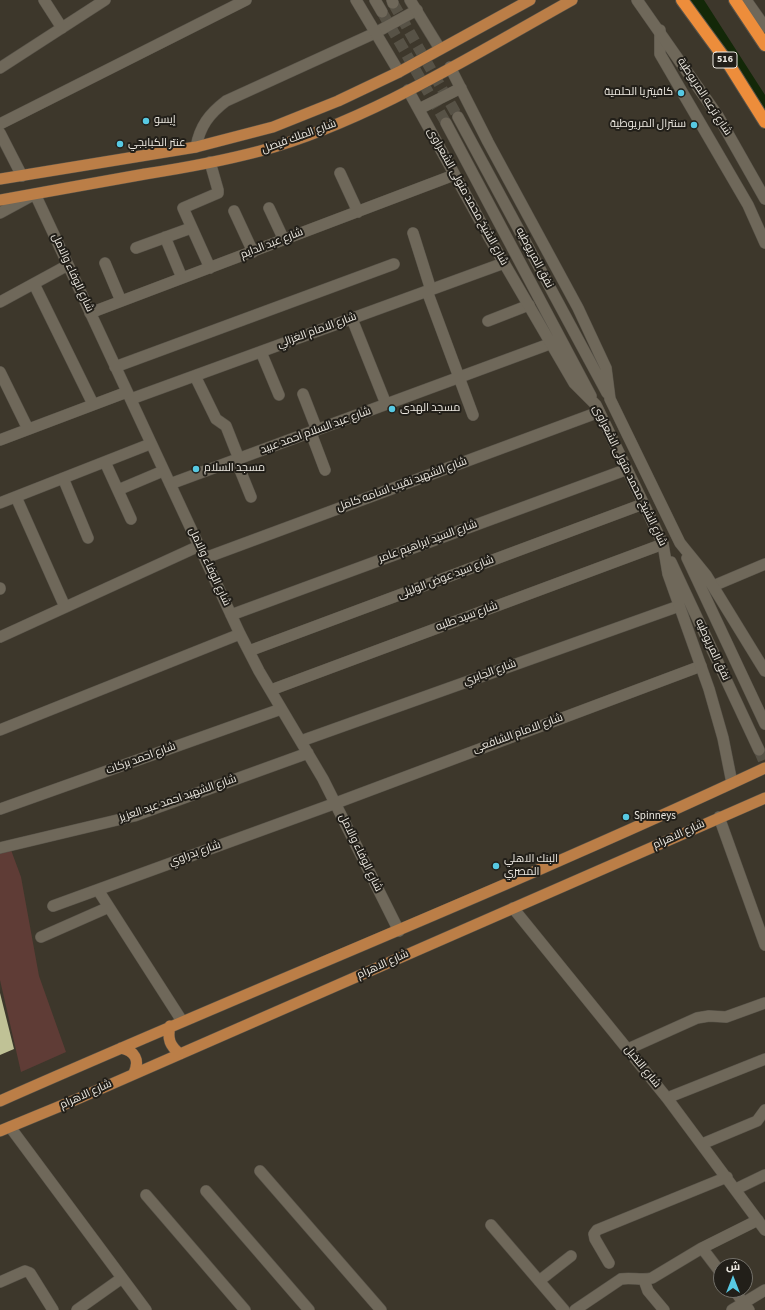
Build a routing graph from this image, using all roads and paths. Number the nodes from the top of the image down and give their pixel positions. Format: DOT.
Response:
graph roads {
  1 [pos="44,0"];
  2 [pos="105,0"];
  3 [pos="246,0"];
  4 [pos="356,0"];
  5 [pos="375,0"];
  6 [pos="410,0"];
  7 [pos="530,0"];
  8 [pos="572,0"];
  9 [pos="637,0"];
  10 [pos="682,0"];
  11 [pos="735,0"];
  12 [pos="746,0"];
  13 [pos="417,10"];
  14 [pos="382,12"];
  15 [pos="765,27"];
  16 [pos="62,28"];
  17 [pos="660,30"];
  18 [pos="375,33"];
  19 [pos="765,45"];
  20 [pos="440,50"];
  21 [pos="450,67"];
  22 [pos="0,68"];
  23 [pos="399,72"];
  24 [pos="461,88"];
  25 [pos="408,90"];
  26 [pos="419,109"];
  27 [pos="458,117"];
  28 [pos="765,122"];
  29 [pos="446,123"];
  30 [pos="0,124"];
  31 [pos="0,133"];
  32 [pos="196,147"];
  33 [pos="210,162"];
  34 [pos="340,173"];
  35 [pos="454,175"];
  36 [pos="22,176"];
  37 [pos="0,179"];
  38 [pos="35,194"];
  39 [pos="765,199"];
  40 [pos="0,200"];
  41 [pos="269,208"];
  42 [pos="234,211"];
  43 [pos="358,212"];
  44 [pos="0,213"];
  45 [pos="191,228"];
  46 [pos="413,233"];
  47 [pos="165,237"];
  48 [pos="284,240"];
  49 [pos="765,243"];
  50 [pos="136,248"];
  51 [pos="253,252"];
  52 [pos="105,263"];
  53 [pos="504,263"];
  54 [pos="394,264"];
  55 [pos="68,265"];
  56 [pos="210,268"];
  57 [pos="182,278"];
  58 [pos="34,284"];
  59 [pos="429,290"];
  60 [pos="0,302"];
  61 [pos="121,302"];
  62 [pos="529,305"];
  63 [pos="90,313"];
  64 [pos="352,319"];
  65 [pos="488,321"];
  66 [pos="552,343"];
  67 [pos="261,352"];
  68 [pos="115,367"];
  69 [pos="0,372"];
  70 [pos="194,376"];
  71 [pos="458,378"];
  72 [pos="303,394"];
  73 [pos="279,395"];
  74 [pos="129,396"];
  75 [pos="610,399"];
  76 [pos="93,404"];
  77 [pos="386,404"];
  78 [pos="598,408"];
  79 [pos="474,415"];
  80 [pos="28,429"];
  81 [pos="314,431"];
  82 [pos="0,440"];
  83 [pos="150,444"];
  84 [pos="237,460"];
  85 [pos="105,462"];
  86 [pos="325,470"];
  87 [pos="625,470"];
  88 [pos="164,471"];
  89 [pos="63,478"];
  90 [pos="170,484"];
  91 [pos="118,490"];
  92 [pos="16,497"];
  93 [pos="251,497"];
  94 [pos="0,503"];
  95 [pos="643,504"];
  96 [pos="132,519"];
  97 [pos="88,538"];
  98 [pos="680,543"];
  99 [pos="199,546"];
  100 [pos="664,547"];
  101 [pos="205,558"];
  102 [pos="765,564"];
  103 [pos="713,586"];
  104 [pos="679,606"];
  105 [pos="65,607"];
  106 [pos="231,615"];
  107 [pos="240,634"];
  108 [pos="0,637"];
  109 [pos="249,651"];
  110 [pos="701,666"];
  111 [pos="765,671"];
  112 [pos="271,690"];
  113 [pos="281,709"];
  114 [pos="765,724"];
  115 [pos="0,730"];
  116 [pos="301,741"];
  117 [pos="759,750"];
  118 [pos="308,753"];
  119 [pos="765,768"];
  120 [pos="732,783"];
  121 [pos="765,798"];
  122 [pos="336,803"];
  123 [pos="0,809"];
  124 [pos="719,818"];
  125 [pos="0,848"];
  126 [pos="98,890"];
  127 [pos="54,906"];
  128 [pos="109,907"];
  129 [pos="513,908"];
  130 [pos="399,931"];
  131 [pos="41,937"];
  132 [pos="765,945"];
  133 [pos="765,1003"];
  134 [pos="182,1021"];
  135 [pos="170,1026"];
  136 [pos="121,1048"];
  137 [pos="628,1049"];
  138 [pos="180,1054"];
  139 [pos="765,1059"];
  140 [pos="134,1073"];
  141 [pos="667,1098"];
  142 [pos="0,1100"];
  143 [pos="764,1113"];
  144 [pos="5,1129"];
  145 [pos="702,1144"];
  146 [pos="260,1171"];
  147 [pos="765,1175"];
  148 [pos="727,1177"];
  149 [pos="736,1189"];
  150 [pos="206,1191"];
  151 [pos="146,1195"];
  152 [pos="758,1220"];
  153 [pos="491,1225"];
  154 [pos="765,1230"];
  155 [pos="702,1248"];
  156 [pos="571,1256"];
  157 [pos="713,1262"];
  158 [pos="608,1263"];
  159 [pos="122,1278"];
  160 [pos="644,1280"];
  161 [pos="538,1281"];
  162 [pos="0,1282"];
  163 [pos="765,1290"];
  164 [pos="746,1306"];
  165 [pos="53,1310"];
  166 [pos="77,1310"];
  167 [pos="146,1310"];
  168 [pos="244,1310"];
  169 [pos="309,1310"];
  170 [pos="382,1310"];
  171 [pos="564,1310"];
  172 [pos="575,1310"];
  173 [pos="664,1310"];
  174 [pos="732,1310"];
  1 -- 16 [label="street"];
  2 -- 16 [label="street"];
  3 -- 30 [label="street"];
  4 -- 18 [label="street"];
  5 -- 14 [label="street"];
  6 -- 13 [label="street"];
  7 -- 20 [label="main road, شارع الملك فيصل"];
  8 -- 21 [label="main road, شارع الملك فيصل"];
  9 -- 17 [label="street, شارع ترعه المريوطية"];
  10 -- 28 [label="highway, 516"];
  11 -- 19 [label="highway"];
  12 -- 15 [label="street"];
  13 -- 18 [label="street"];
  13 -- 20 [label="street"];
  16 -- 22 [label="street"];
  17 -- 39 [label="street, شارع ترعه المريوطية"];
  17 -- 49 [label="street"];
  18 -- 23 [label="street"];
  18 -- 32 [label="street"];
  20 -- 23 [label="main road, شارع الملك فيصل"];
  21 -- 24 [label="street, شارع الشيخ محمد متولى الشعراوى"];
  21 -- 25 [label="main road, شارع الملك فيصل"];
  23 -- 32 [label="main road, شارع الملك فيصل"];
  24 -- 26 [label="street"];
  24 -- 75 [label="street, شارع الشيخ محمد متولى الشعراوى"];
  25 -- 26 [label="street, شارع الشيخ محمد متولى الشعراوى"];
  25 -- 33 [label="main road, شارع الملك فيصل"];
  26 -- 35 [label="street, شارع الشيخ محمد متولى الشعراوى"];
  27 -- 75 [label="street, نفق المريوطيه"];
  29 -- 78 [label="street, نفق المريوطيه"];
  31 -- 36 [label="street"];
  32 -- 36 [label="main road, شارع الملك فيصل"];
  33 -- 38 [label="main road, شارع الملك فيصل"];
  33 -- 45 [label="street"];
  34 -- 43 [label="street"];
  35 -- 43 [label="street, شارع عبد الدايم"];
  35 -- 53 [label="street, شارع الشيخ محمد متولى الشعراوى"];
  36 -- 37 [label="main road, شارع الملك فيصل"];
  38 -- 40 [label="main road, شارع الملك فيصل"];
  38 -- 44 [label="street"];
  38 -- 55 [label="street, شارع الوفاء والامل"];
  41 -- 48 [label="street"];
  42 -- 51 [label="street"];
  43 -- 48 [label="street, شارع عبد الدايم"];
  45 -- 47 [label="street"];
  45 -- 56 [label="street"];
  46 -- 59 [label="street"];
  47 -- 50 [label="street"];
  47 -- 57 [label="street"];
  48 -- 51 [label="street, شارع عبد الدايم"];
  51 -- 56 [label="street, شارع عبد الدايم"];
  52 -- 61 [label="street"];
  53 -- 59 [label="street, شارع الامام الغزالي"];
  53 -- 62 [label="street, شارع الشيخ محمد متولى الشعراوى"];
  54 -- 68 [label="street"];
  55 -- 58 [label="street"];
  55 -- 63 [label="street, شارع الوفاء والامل"];
  56 -- 57 [label="street, شارع عبد الدايم"];
  57 -- 61 [label="street, شارع عبد الدايم"];
  58 -- 60 [label="street"];
  58 -- 76 [label="street"];
  59 -- 64 [label="street, شارع الامام الغزالي"];
  59 -- 71 [label="street"];
  61 -- 63 [label="street, شارع عبد الدايم"];
  62 -- 65 [label="street"];
  62 -- 66 [label="street, شارع الشيخ محمد متولى الشعراوى"];
  63 -- 68 [label="street, شارع الوفاء والامل"];
  64 -- 67 [label="street, شارع الامام الغزالي"];
  64 -- 77 [label="street"];
  66 -- 71 [label="street, شارع عبد السلام احمد عبيد"];
  66 -- 78 [label="street, شارع الشيخ محمد متولى الشعراوى"];
  67 -- 70 [label="street, شارع الامام الغزالي"];
  67 -- 73 [label="street"];
  68 -- 74 [label="street, شارع الوفاء والامل"];
  69 -- 80 [label="street"];
  70 -- 74 [label="street, شارع الامام الغزالي"];
  70 -- 84 [label="street"];
  71 -- 77 [label="street, شارع عبد السلام احمد عبيد"];
  71 -- 79 [label="street"];
  72 -- 81 [label="street"];
  74 -- 76 [label="street, شارع الامام الغزالي"];
  74 -- 83 [label="street, شارع الوفاء والامل"];
  75 -- 98 [label="street, شارع الشيخ محمد متولى الشعراوى"];
  76 -- 80 [label="street, شارع الامام الغزالي"];
  77 -- 81 [label="street, شارع عبد السلام احمد عبيد"];
  78 -- 87 [label="street, شارع الشيخ محمد متولى الشعراوى"];
  78 -- 101 [label="street, شارع الشهيد نقيب اسامه كامل"];
  80 -- 82 [label="street, شارع الامام الغزالي"];
  81 -- 84 [label="street, شارع عبد السلام احمد عبيد"];
  81 -- 86 [label="street"];
  83 -- 85 [label="street"];
  83 -- 88 [label="street, شارع الوفاء والامل"];
  84 -- 90 [label="street, شارع عبد السلام احمد عبيد"];
  84 -- 93 [label="street"];
  85 -- 89 [label="street"];
  85 -- 91 [label="street"];
  87 -- 95 [label="street, شارع الشيخ محمد متولى الشعراوى"];
  87 -- 106 [label="street, شارع السيد ابراهيم عامر"];
  88 -- 90 [label="street, شارع الوفاء والامل"];
  88 -- 91 [label="street"];
  89 -- 92 [label="street"];
  89 -- 97 [label="street"];
  90 -- 99 [label="street, شارع الوفاء والامل"];
  91 -- 96 [label="street"];
  92 -- 94 [label="street"];
  92 -- 105 [label="street"];
  95 -- 100 [label="street, شارع الشيخ محمد متولى الشعراوى"];
  95 -- 109 [label="street, شارع سيد عوض الوليلى"];
  98 -- 103 [label="street, شارع الشيخ محمد متولى الشعراوى"];
  98 -- 114 [label="street, نفق المريوطيه"];
  99 -- 101 [label="street, شارع الوفاء والامل"];
  99 -- 105 [label="street"];
  100 -- 104 [label="street, شارع الشيخ محمد متولى الشعراوى"];
  100 -- 112 [label="street, شارع سيد طلبه"];
  100 -- 117 [label="street, نفق المريوطيه"];
  101 -- 106 [label="street, شارع الوفاء والامل"];
  102 -- 103 [label="street"];
  103 -- 111 [label="street, شارع الشيخ محمد متولى الشعراوى"];
  104 -- 110 [label="street, شارع الشيخ محمد متولى الشعراوى"];
  104 -- 116 [label="street, شارع الجابري"];
  105 -- 108 [label="street"];
  106 -- 107 [label="street, شارع الوفاء والامل"];
  107 -- 109 [label="street, شارع الوفاء والامل"];
  107 -- 115 [label="street"];
  109 -- 112 [label="street, شارع الوفاء والامل"];
  110 -- 120 [label="street, شارع الشيخ محمد متولى الشعراوى"];
  110 -- 122 [label="street, شارع الامام الشافعى"];
  112 -- 113 [label="street, شارع الوفاء والامل"];
  113 -- 116 [label="street, شارع الوفاء والامل"];
  113 -- 123 [label="street, شارع احمد بركات"];
  116 -- 118 [label="street, شارع الوفاء والامل"];
  118 -- 122 [label="street, شارع الوفاء والامل"];
  118 -- 125 [label="street, شارع الشهيد احمد عبد العزيز"];
  119 -- 120 [label="main road"];
  120 -- 130 [label="main road"];
  121 -- 124 [label="main road, شارع الاهرام"];
  122 -- 126 [label="street, شارع بدراوي"];
  122 -- 130 [label="street, شارع الوفاء والامل"];
  124 -- 129 [label="main road, شارع الاهرام"];
  124 -- 132 [label="street"];
  126 -- 127 [label="street, شارع بدراوي"];
  126 -- 128 [label="street"];
  128 -- 131 [label="street"];
  128 -- 134 [label="street"];
  129 -- 137 [label="street, شارع النخيل"];
  129 -- 138 [label="main road, شارع الاهرام"];
  130 -- 134 [label="main road"];
  133 -- 137 [label="street"];
  134 -- 135 [label="main road"];
  135 -- 136 [label="main road"];
  135 -- 138 [label="main road"];
  136 -- 140 [label="main road"];
  136 -- 142 [label="main road"];
  137 -- 141 [label="street, شارع النخيل"];
  138 -- 140 [label="main road, شارع الاهرام"];
  139 -- 141 [label="street"];
  140 -- 144 [label="main road, شارع الاهرام"];
  141 -- 145 [label="street, شارع النخيل"];
  143 -- 145 [label="street"];
  144 -- 159 [label="street"];
  145 -- 148 [label="street, شارع النخيل"];
  146 -- 170 [label="street"];
  147 -- 149 [label="street"];
  148 -- 149 [label="street, شارع النخيل"];
  148 -- 158 [label="street"];
  149 -- 152 [label="street, شارع النخيل"];
  150 -- 169 [label="street"];
  151 -- 168 [label="street"];
  152 -- 154 [label="street, شارع النخيل"];
  152 -- 155 [label="street"];
  153 -- 161 [label="street"];
  155 -- 157 [label="street"];
  155 -- 160 [label="street"];
  156 -- 161 [label="street"];
  159 -- 166 [label="street"];
  159 -- 167 [label="street"];
  160 -- 172 [label="street"];
  160 -- 173 [label="street"];
  161 -- 171 [label="street"];
  162 -- 165 [label="street"];
  163 -- 164 [label="street"];
  164 -- 174 [label="street"];
}
